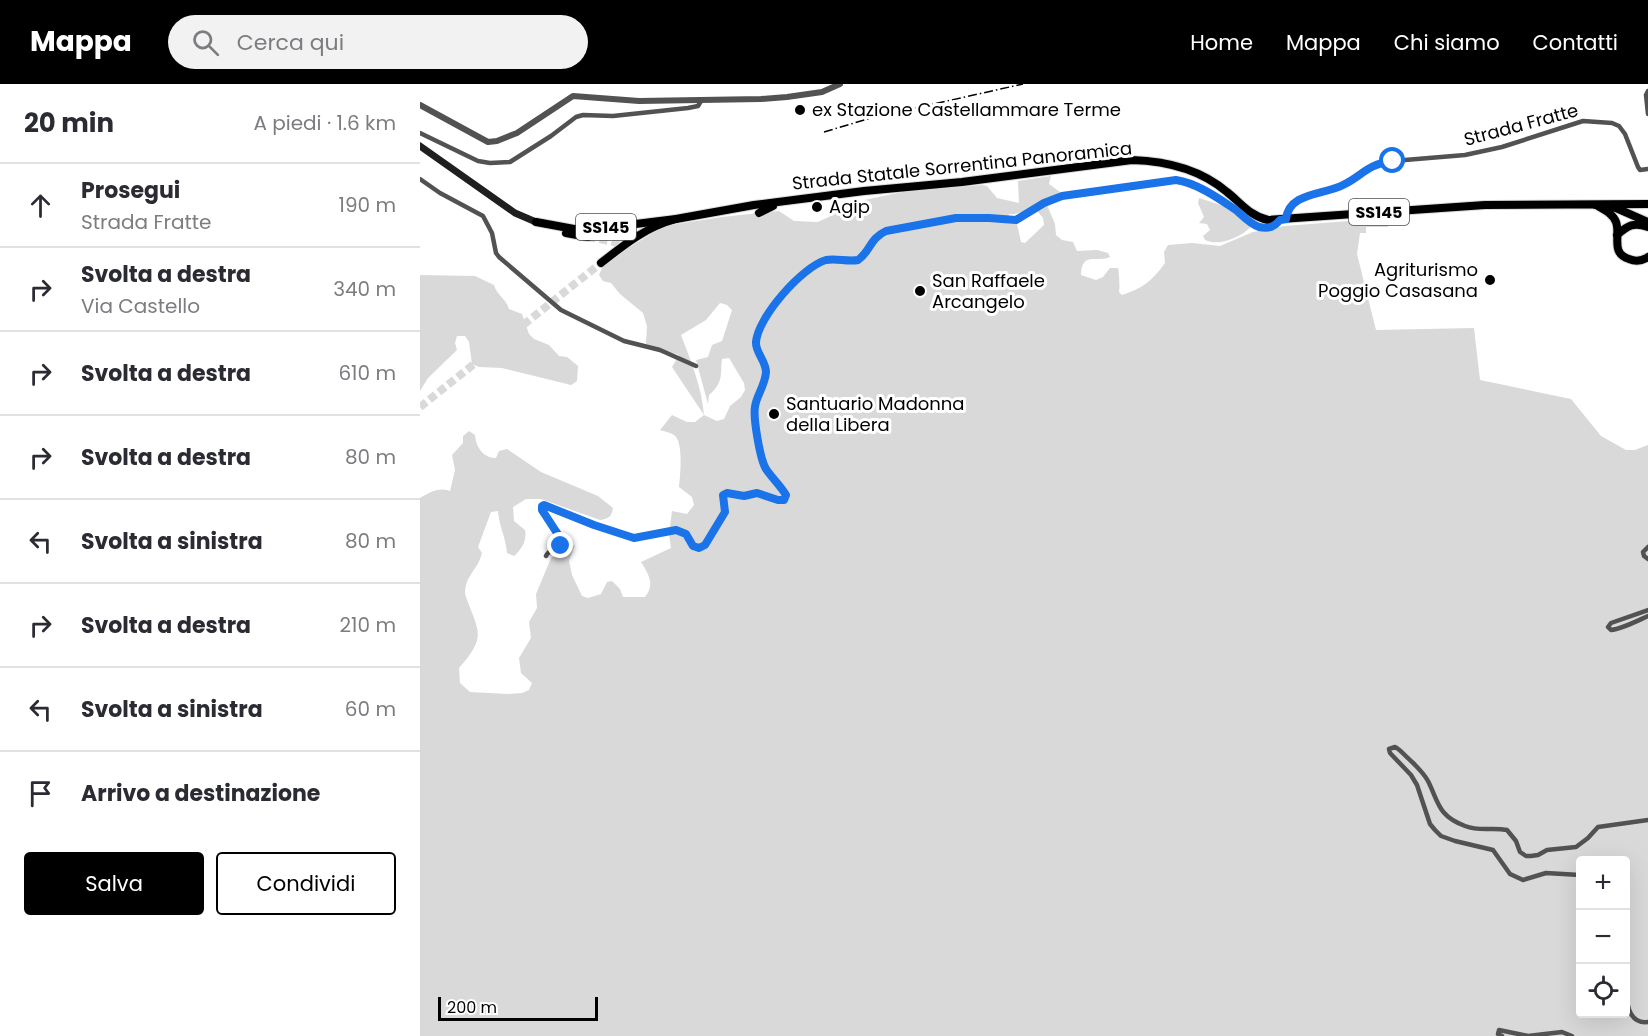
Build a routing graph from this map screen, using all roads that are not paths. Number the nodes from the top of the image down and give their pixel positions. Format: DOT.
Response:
graph roads {
  1 [pos="840,84"];
  2 [pos="1648,91"];
  3 [pos="701,100"];
  4 [pos="420,105"];
  5 [pos="1648,114"];
  6 [pos="420,133"];
  7 [pos="420,146"];
  8 [pos="1648,169"];
  9 [pos="420,179"];
  10 [pos="785,201"];
  11 [pos="1648,204"];
  12 [pos="1596,205"];
  13 [pos="759,213"];
  14 [pos="676,219"];
  15 [pos="1283,219"];
  16 [pos="536,222"];
  17 [pos="1648,222"];
  18 [pos="1648,227"];
  19 [pos="1617,236"];
  20 [pos="588,237"];
  21 [pos="1648,257"];
  22 [pos="601,263"];
  23 [pos="696,366"];
  24 [pos="1648,547"];
  25 [pos="546,556"];
  26 [pos="1648,559"];
  27 [pos="1648,610"];
  28 [pos="1648,616"];
  29 [pos="1648,820"];
  30 [pos="1576,875"];
  31 [pos="1630,1013"];
  32 [pos="1648,1022"];
  33 [pos="1502,1036"];
  34 [pos="1572,1036"];
  1 -- 3 [label="street"];
  2 -- 5 [label="street"];
  3 -- 4 [label="street"];
  3 -- 6 [label="street"];
  7 -- 16 [label="main road, SS145"];
  8 -- 15 [label="street, Strada Fratte"];
  9 -- 23 [label="street"];
  10 -- 13 [label="main road, SS145"];
  10 -- 14 [label="main road, Strada Statale Sorrentina Panoramica / SS145"];
  10 -- 15 [label="main road, Strada Statale Sorrentina Panoramica / SS145"];
  11 -- 12 [label="main road"];
  12 -- 15 [label="main road, Strada Statale Sorrentina Panoramica / SS145"];
  12 -- 17 [label="main road, SS145"];
  12 -- 19 [label="main road"];
  14 -- 16 [label="main road, SS145"];
  14 -- 22 [label="main road"];
  15 -- 25 [label="street"];
  16 -- 20 [label="main road, SS145"];
  18 -- 19 [label="main road"];
  19 -- 21 [label="main road"];
  24 -- 26 [label="street"];
  27 -- 28 [label="street"];
  29 -- 30 [label="street"];
  31 -- 32 [label="street"];
  33 -- 34 [label="street"];
}
